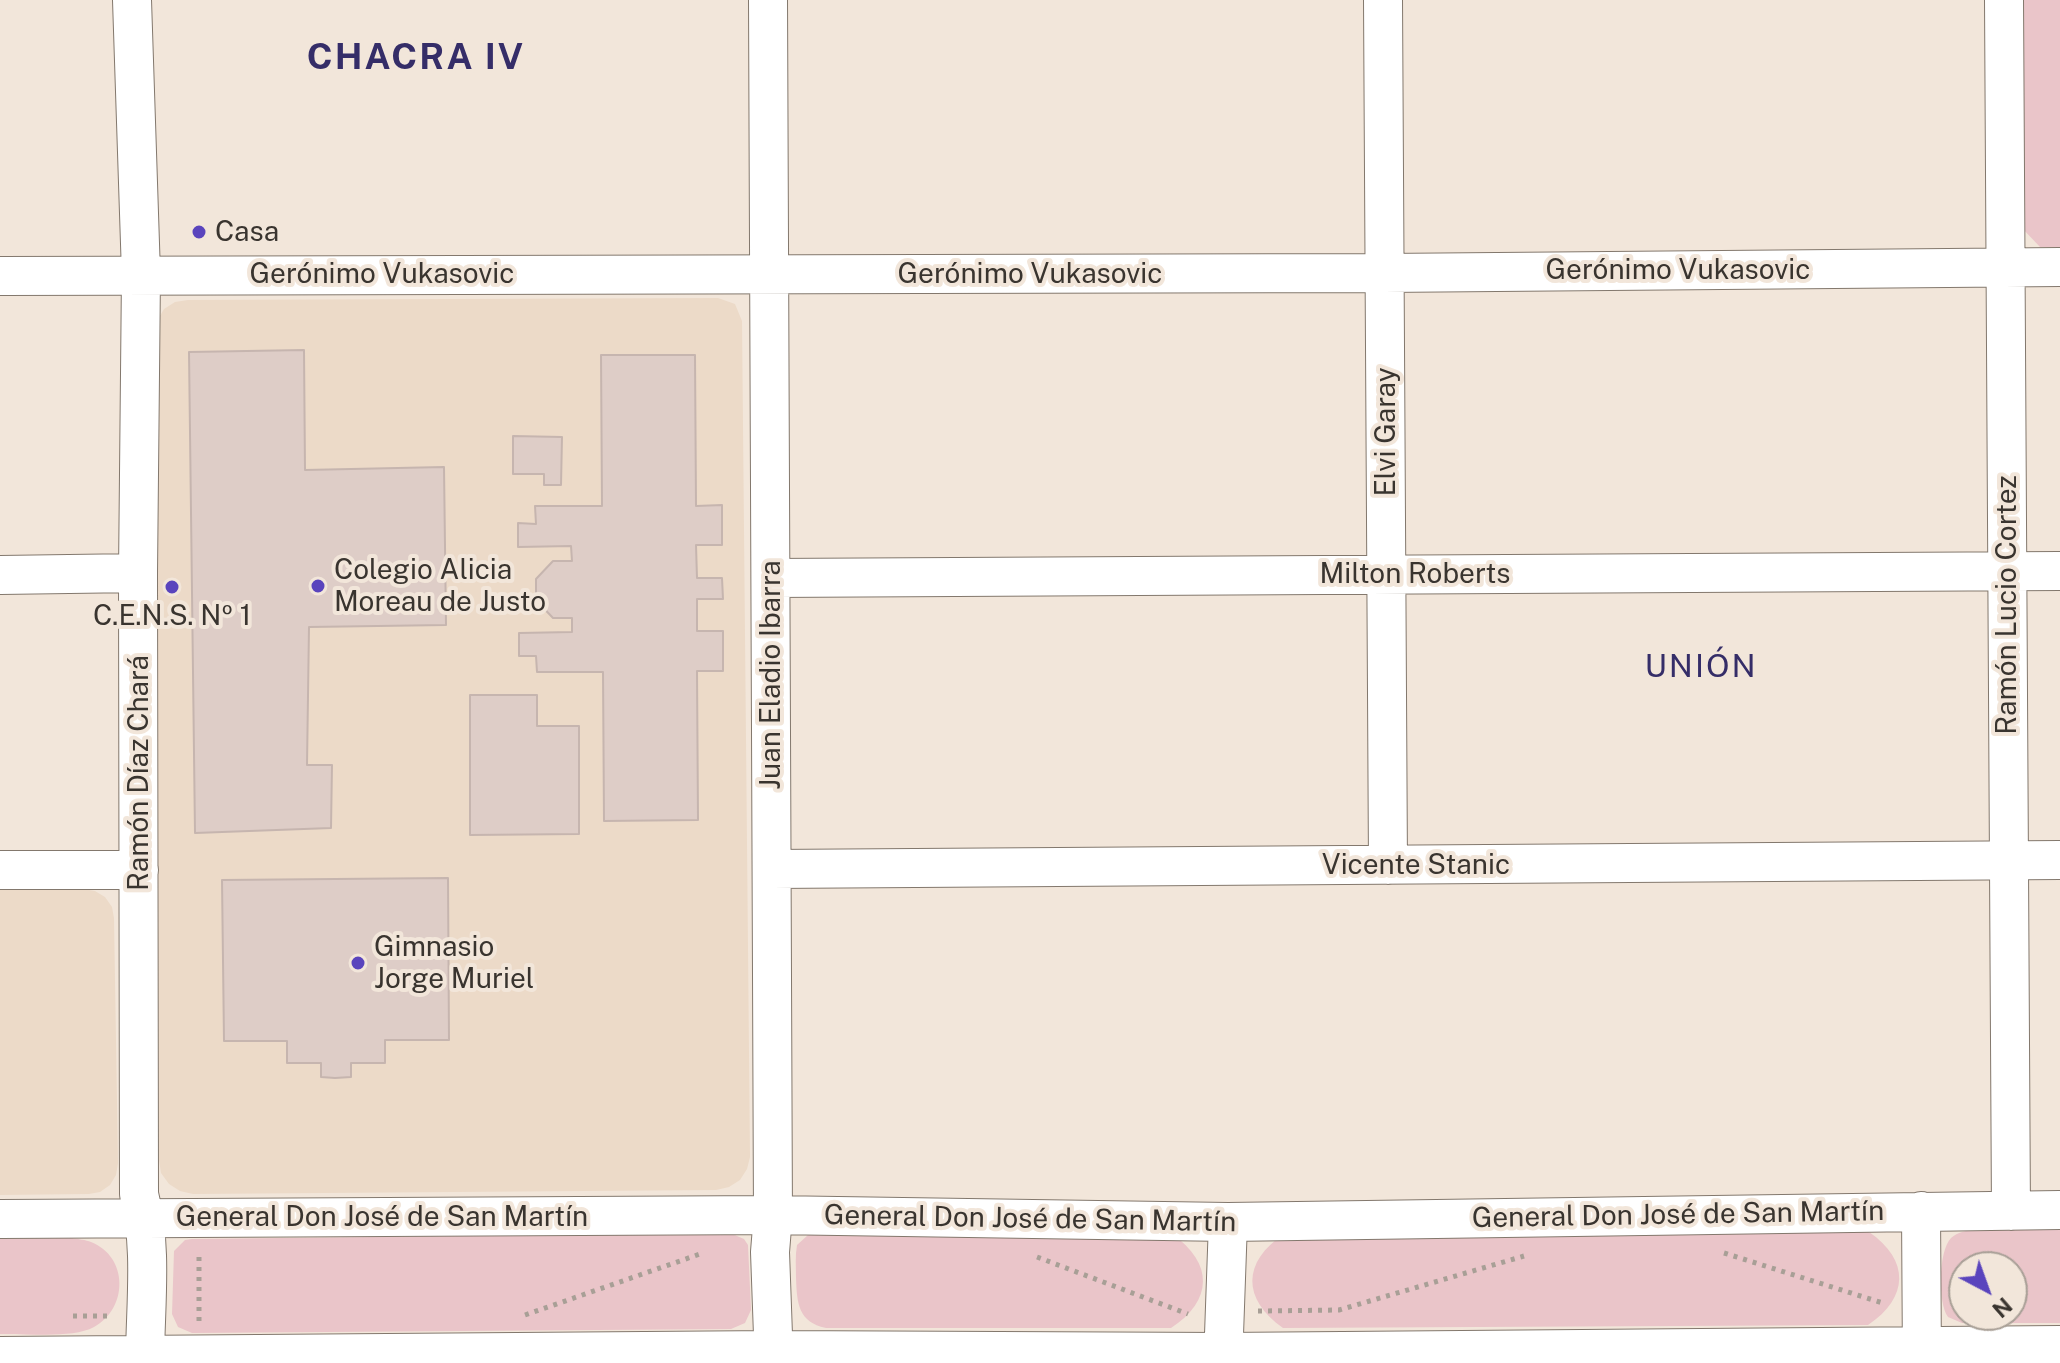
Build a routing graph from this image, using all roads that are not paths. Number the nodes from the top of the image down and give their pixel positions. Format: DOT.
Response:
graph roads {
  1 [pos="132,0"];
  2 [pos="768,0"];
  3 [pos="1383,0"];
  4 [pos="2004,0"];
  5 [pos="2060,267"];
  6 [pos="2006,268"];
  7 [pos="1384,273"];
  8 [pos="141,274"];
  9 [pos="769,274"];
  10 [pos="0,276"];
  11 [pos="2007,571"];
  12 [pos="2060,571"];
  13 [pos="138,573"];
  14 [pos="1387,574"];
  15 [pos="0,575"];
  16 [pos="771,578"];
  17 [pos="2009,860"];
  18 [pos="2060,860"];
  19 [pos="1388,865"];
  20 [pos="772,869"];
  21 [pos="0,870"];
  22 [pos="139,870"];
  23 [pos="2060,1210"];
  24 [pos="1921,1211"];
  25 [pos="2011,1211"];
  26 [pos="773,1215"];
  27 [pos="145,1218"];
  28 [pos="0,1219"];
  29 [pos="1228,1222"];
  30 [pos="1921,1339"];
  31 [pos="2060,1345"];
  32 [pos="0,1356"];
  33 [pos="774,1356"];
  34 [pos="145,1358"];
  35 [pos="1223,1358"];
  1 -- 8 [label="street, Ramón Díaz Chará"];
  2 -- 9 [label="street, Juan Eladio Ibarra"];
  3 -- 7 [label="street, Elvi Garay"];
  4 -- 6 [label="street, Ramón Lucio Cortez"];
  5 -- 6 [label="street, Gerónimo Vukasovic"];
  6 -- 7 [label="street, Gerónimo Vukasovic"];
  6 -- 11 [label="street, Ramón Lucio Cortez"];
  7 -- 9 [label="street, Gerónimo Vukasovic"];
  7 -- 14 [label="street, Elvi Garay"];
  8 -- 9 [label="street, Gerónimo Vukasovic"];
  8 -- 10 [label="street, Gerónimo Vukasovic"];
  8 -- 13 [label="street, Ramón Díaz Chará"];
  9 -- 16 [label="street, Juan Eladio Ibarra"];
  11 -- 12 [label="street, Milton Roberts"];
  11 -- 14 [label="street, Milton Roberts"];
  11 -- 17 [label="street, Ramón Lucio Cortez"];
  13 -- 15 [label="street"];
  13 -- 22 [label="street, Ramón Díaz Chará"];
  14 -- 16 [label="street, Milton Roberts"];
  14 -- 19 [label="street, Elvi Garay"];
  16 -- 20 [label="street, Juan Eladio Ibarra"];
  17 -- 18 [label="street, Vicente Stanic"];
  17 -- 19 [label="street, Vicente Stanic"];
  17 -- 25 [label="street, Ramón Lucio Cortez"];
  19 -- 20 [label="street, Vicente Stanic"];
  20 -- 26 [label="street, Juan Eladio Ibarra"];
  21 -- 22 [label="street"];
  22 -- 27 [label="street, Ramón Díaz Chará"];
  23 -- 25 [label="street, General Don José de San Martín"];
  24 -- 25 [label="street, General Don José de San Martín"];
  24 -- 29 [label="street, General Don José de San Martín"];
  24 -- 30 [label="street"];
  26 -- 27 [label="street, General Don José de San Martín"];
  26 -- 29 [label="street, General Don José de San Martín"];
  26 -- 33 [label="street, Juan Eladio Ibarra"];
  27 -- 28 [label="street, General Don José de San Martín"];
  27 -- 34 [label="street, Ramón Díaz Chará"];
  29 -- 35 [label="street"];
  30 -- 31 [label="street"];
  30 -- 35 [label="street"];
  32 -- 34 [label="street"];
  33 -- 34 [label="street"];
  33 -- 35 [label="street"];
}
